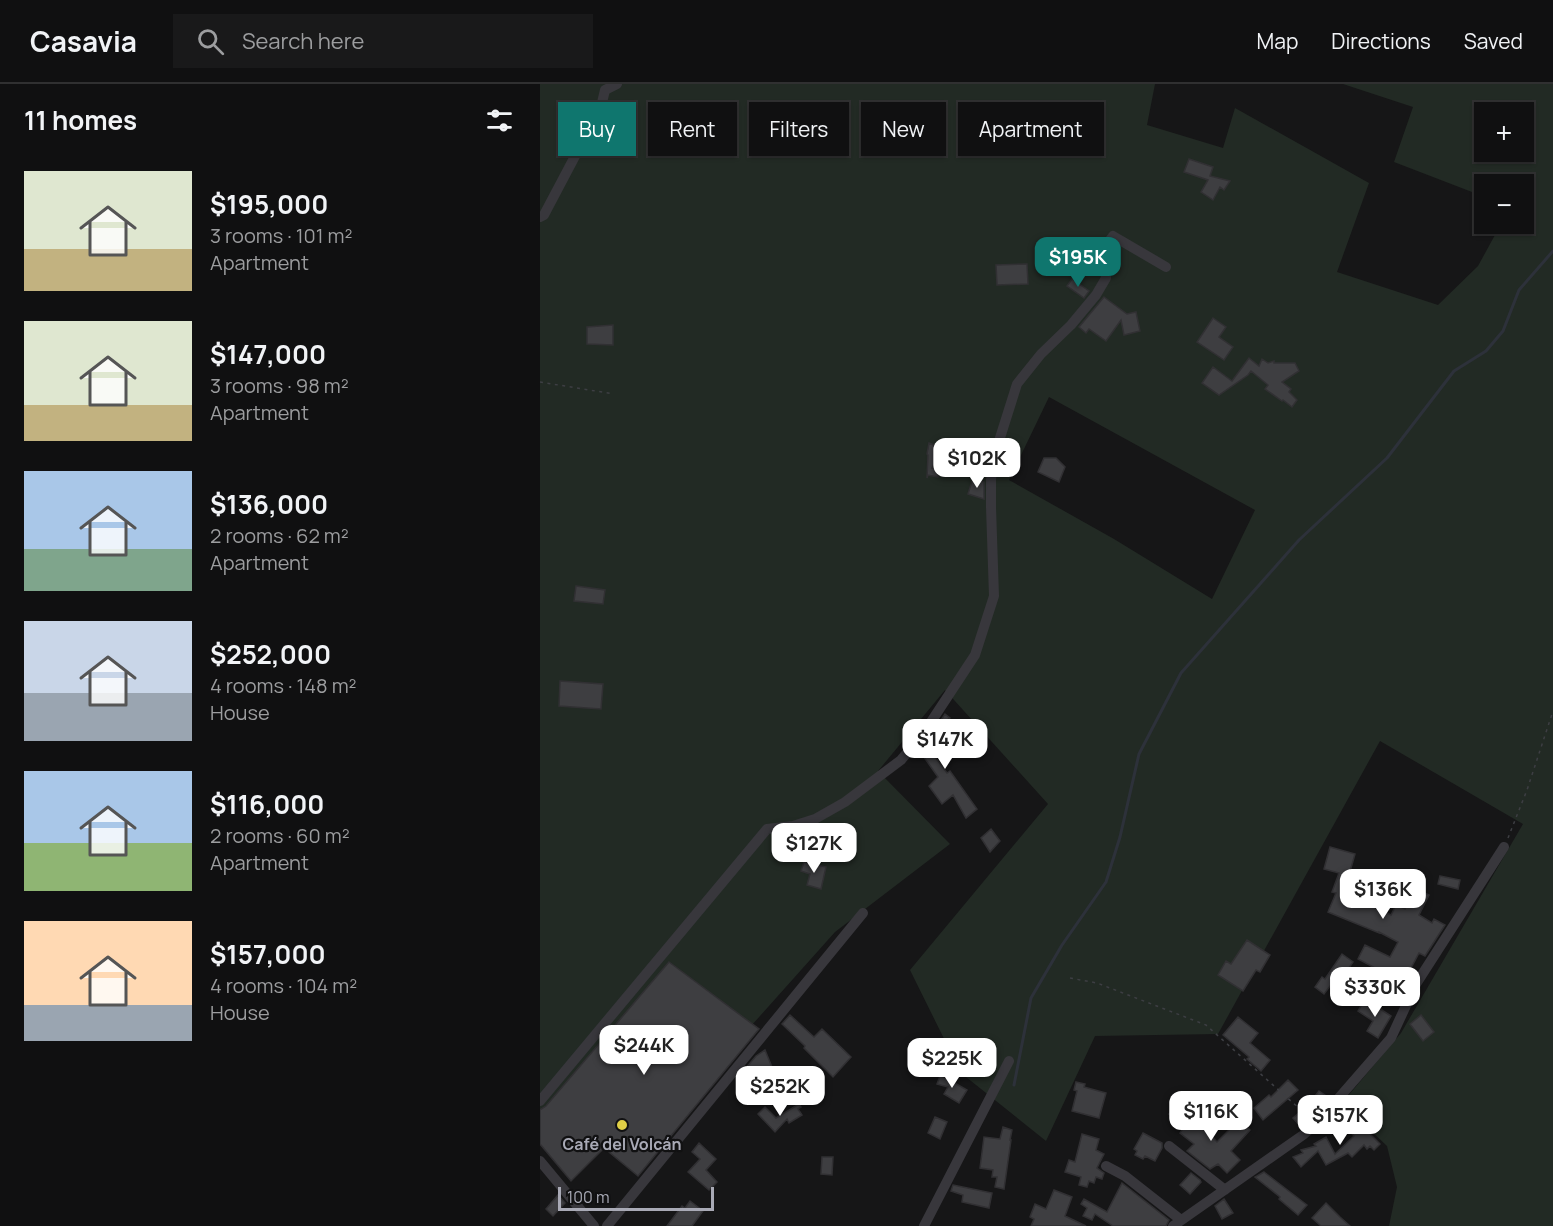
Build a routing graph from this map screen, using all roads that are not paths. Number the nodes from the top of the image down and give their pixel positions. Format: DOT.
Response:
graph roads {
  1 [pos="617,84"];
  2 [pos="540,217"];
  3 [pos="1166,267"];
  4 [pos="1504,848"];
  5 [pos="863,913"];
  6 [pos="1009,1061"];
  7 [pos="540,1101"];
  8 [pos="1169,1146"];
  9 [pos="540,1161"];
  10 [pos="1106,1166"];
  11 [pos="1225,1190"];
  12 [pos="1177,1223"];
  13 [pos="594,1226"];
  14 [pos="607,1226"];
  15 [pos="924,1226"];
  1 -- 2 [label="street"];
  3 -- 7 [label="street"];
  4 -- 11 [label="street"];
  5 -- 14 [label="street"];
  6 -- 15 [label="street"];
  8 -- 11 [label="street"];
  9 -- 13 [label="street"];
  10 -- 12 [label="street"];
  11 -- 12 [label="street"];
}
